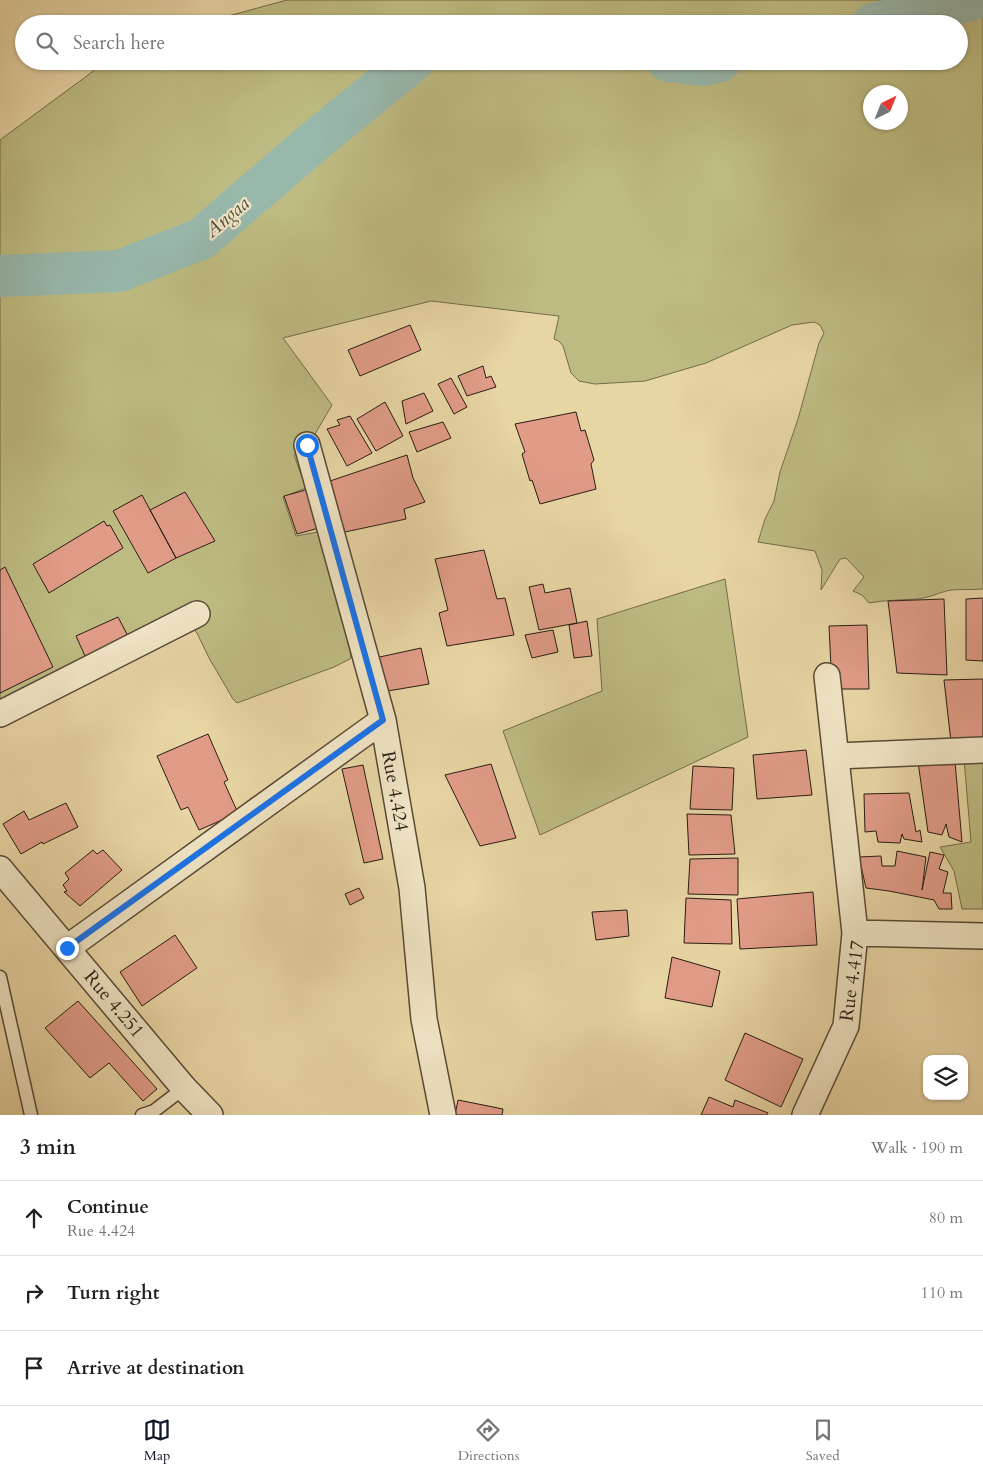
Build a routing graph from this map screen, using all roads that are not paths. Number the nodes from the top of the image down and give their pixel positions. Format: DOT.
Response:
graph roads {
  1 [pos="307,445"];
  2 [pos="197,614"];
  3 [pos="827,676"];
  4 [pos="0,714"];
  5 [pos="383,720"];
  6 [pos="983,750"];
  7 [pos="836,756"];
  8 [pos="0,869"];
  9 [pos="855,933"];
  10 [pos="983,936"];
  11 [pos="67,948"];
  12 [pos="0,977"];
  13 [pos="184,1088"];
  14 [pos="31,1115"];
  15 [pos="142,1115"];
  16 [pos="210,1115"];
  17 [pos="443,1115"];
  18 [pos="805,1115"];
  1 -- 5 [label="street, Rue 4.424"];
  2 -- 4 [label="street"];
  3 -- 7 [label="street"];
  5 -- 11 [label="street"];
  5 -- 17 [label="street, Rue 4.424"];
  6 -- 7 [label="street"];
  7 -- 9 [label="street"];
  8 -- 11 [label="street, Rue 4.251"];
  9 -- 10 [label="street, Rue 4.417"];
  9 -- 18 [label="street, Rue 4.417"];
  11 -- 13 [label="street, Rue 4.251"];
  12 -- 14 [label="lane"];
  13 -- 15 [label="lane"];
  13 -- 16 [label="street, Rue 4.251"];
}
